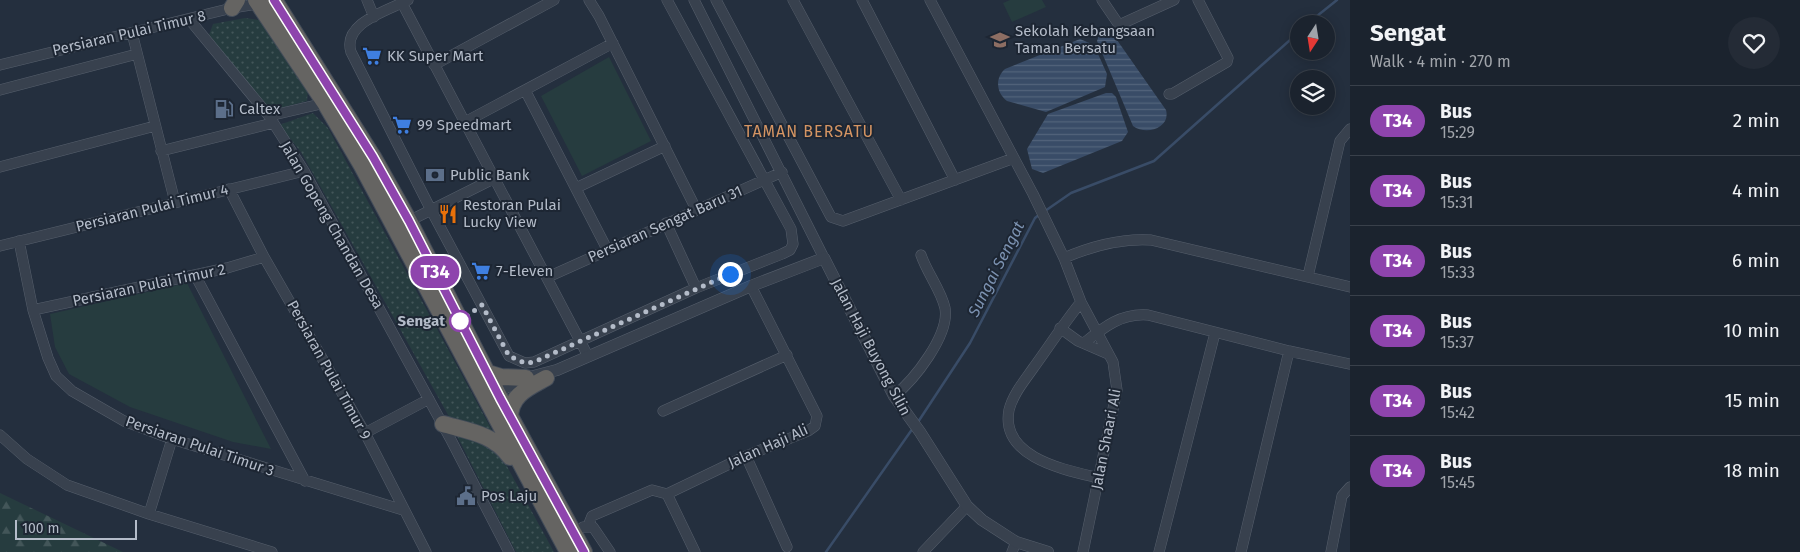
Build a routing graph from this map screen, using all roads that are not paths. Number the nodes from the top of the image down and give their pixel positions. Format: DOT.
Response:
graph roads {
  1 [pos="367,0"];
  2 [pos="554,0"];
  3 [pos="589,0"];
  4 [pos="667,0"];
  5 [pos="694,0"];
  6 [pos="716,0"];
  7 [pos="793,0"];
  8 [pos="862,0"];
  9 [pos="930,0"];
  10 [pos="1102,0"];
  11 [pos="1174,0"];
  12 [pos="1198,0"];
  13 [pos="405,1"];
  14 [pos="266,2"];
  15 [pos="234,4"];
  16 [pos="374,17"];
  17 [pos="189,19"];
  18 [pos="132,33"];
  19 [pos="613,43"];
  20 [pos="137,54"];
  21 [pos="0,65"];
  22 [pos="434,65"];
  23 [pos="0,90"];
  24 [pos="525,90"];
  25 [pos="1168,94"];
  26 [pos="325,103"];
  27 [pos="271,119"];
  28 [pos="465,122"];
  29 [pos="155,126"];
  30 [pos="1350,129"];
  31 [pos="664,146"];
  32 [pos="161,151"];
  33 [pos="1014,158"];
  34 [pos="0,166"];
  35 [pos="304,170"];
  36 [pos="782,172"];
  37 [pos="495,178"];
  38 [pos="763,180"];
  39 [pos="955,180"];
  40 [pos="576,188"];
  41 [pos="229,189"];
  42 [pos="901,200"];
  43 [pos="174,202"];
  44 [pos="696,209"];
  45 [pos="431,210"];
  46 [pos="409,221"];
  47 [pos="666,223"];
  48 [pos="20,241"];
  49 [pos="0,246"];
  50 [pos="607,250"];
  51 [pos="921,255"];
  52 [pos="264,257"];
  53 [pos="824,258"];
  54 [pos="1064,258"];
  55 [pos="195,275"];
  56 [pos="1308,276"];
  57 [pos="548,277"];
  58 [pos="751,286"];
  59 [pos="1350,287"];
  60 [pos="696,288"];
  61 [pos="436,301"];
  62 [pos="1081,302"];
  63 [pos="34,310"];
  64 [pos="1060,328"];
  65 [pos="1098,332"];
  66 [pos="1215,333"];
  67 [pos="581,342"];
  68 [pos="1084,343"];
  69 [pos="1288,352"];
  70 [pos="1108,354"];
  71 [pos="787,355"];
  72 [pos="588,356"];
  73 [pos="1350,364"];
  74 [pos="488,374"];
  75 [pos="552,374"];
  76 [pos="526,378"];
  77 [pos="496,395"];
  78 [pos="894,396"];
  79 [pos="429,399"];
  80 [pos="663,411"];
  81 [pos="510,418"];
  82 [pos="443,424"];
  83 [pos="365,433"];
  84 [pos="0,435"];
  85 [pos="172,439"];
  86 [pos="746,456"];
  87 [pos="528,477"];
  88 [pos="1099,478"];
  89 [pos="305,481"];
  90 [pos="1350,487"];
  91 [pos="667,494"];
  92 [pos="967,506"];
  93 [pos="403,510"];
  94 [pos="149,514"];
  95 [pos="580,528"];
  96 [pos="787,547"];
  97 [pos="1014,547"];
  98 [pos="272,552"];
  99 [pos="426,552"];
  100 [pos="510,552"];
  101 [pos="568,552"];
  102 [pos="584,552"];
  103 [pos="610,552"];
  104 [pos="695,552"];
  105 [pos="923,552"];
  106 [pos="1048,552"];
  107 [pos="1083,552"];
  108 [pos="1159,552"];
  109 [pos="1241,552"];
  110 [pos="1331,552"];
  1 -- 16 [label="street"];
  2 -- 22 [label="street"];
  3 -- 19 [label="street"];
  4 -- 38 [label="street"];
  5 -- 36 [label="street"];
  6 -- 42 [label="street"];
  7 -- 42 [label="street"];
  8 -- 39 [label="street"];
  9 -- 33 [label="street, Jalan Shaari Ali"];
  10 -- 11 [label="street"];
  12 -- 25 [label="street"];
  13 -- 16 [label="street"];
  13 -- 22 [label="street"];
  14 -- 15 [label="street, Persiaran Pulai Timur 8"];
  14 -- 26 [label="highway"];
  14 -- 46 [label="highway"];
  15 -- 17 [label="street, Persiaran Pulai Timur 8"];
  16 -- 45 [label="street"];
  17 -- 18 [label="street, Persiaran Pulai Timur 8"];
  17 -- 27 [label="street, Jalan Gopeng Chandan Desa"];
  18 -- 20 [label="street"];
  18 -- 21 [label="street, Persiaran Pulai Timur 8"];
  19 -- 24 [label="street"];
  19 -- 31 [label="street"];
  20 -- 23 [label="street, Persiaran Pulai Timur 8"];
  20 -- 29 [label="street"];
  22 -- 28 [label="street"];
  24 -- 28 [label="street"];
  24 -- 40 [label="street"];
  26 -- 27 [label="street"];
  26 -- 61 [label="highway"];
  27 -- 32 [label="street"];
  27 -- 35 [label="street, Jalan Gopeng Chandan Desa"];
  28 -- 37 [label="street"];
  29 -- 32 [label="street"];
  29 -- 34 [label="street"];
  30 -- 56 [label="street"];
  31 -- 40 [label="street"];
  31 -- 44 [label="street"];
  32 -- 43 [label="street"];
  33 -- 39 [label="street"];
  33 -- 54 [label="street, Jalan Shaari Ali"];
  35 -- 41 [label="street, Persiaran Pulai Timur 4"];
  35 -- 79 [label="street, Jalan Gopeng Chandan Desa"];
  36 -- 38 [label="street, Persiaran Sengat Baru 31"];
  36 -- 53 [label="street"];
  37 -- 45 [label="street"];
  37 -- 57 [label="street"];
  38 -- 44 [label="street, Persiaran Sengat Baru 31"];
  38 -- 60 [label="street"];
  39 -- 42 [label="street"];
  40 -- 50 [label="street"];
  41 -- 43 [label="street, Persiaran Pulai Timur 4"];
  41 -- 52 [label="street, Persiaran Pulai Timur 9"];
  43 -- 48 [label="street, Persiaran Pulai Timur 4"];
  44 -- 47 [label="street, Persiaran Sengat Baru 31"];
  45 -- 46 [label="street"];
  45 -- 67 [label="street"];
  46 -- 74 [label="highway"];
  47 -- 50 [label="street, Persiaran Sengat Baru 31"];
  47 -- 60 [label="street"];
  48 -- 49 [label="street, Persiaran Pulai Timur 4"];
  48 -- 63 [label="street, Persiaran Pulai Timur 3"];
  50 -- 57 [label="street, Persiaran Sengat Baru 31"];
  51 -- 78 [label="street"];
  52 -- 55 [label="street, Persiaran Pulai Timur 2"];
  52 -- 83 [label="street, Persiaran Pulai Timur 9"];
  53 -- 58 [label="street"];
  53 -- 78 [label="street, Jalan Haji Buyong Silin"];
  54 -- 56 [label="street"];
  54 -- 62 [label="street, Jalan Shaari Ali"];
  55 -- 63 [label="street, Persiaran Pulai Timur 2"];
  55 -- 89 [label="street"];
  56 -- 59 [label="street"];
  57 -- 67 [label="street"];
  58 -- 71 [label="street, Jalan Haji Ali"];
  58 -- 72 [label="street"];
  60 -- 67 [label="street"];
  61 -- 77 [label="highway"];
  61 -- 87 [label="highway"];
  62 -- 64 [label="street"];
  62 -- 65 [label="street, Jalan Shaari Ali"];
  63 -- 85 [label="street, Persiaran Pulai Timur 3"];
  64 -- 68 [label="street"];
  64 -- 88 [label="street"];
  65 -- 66 [label="street"];
  65 -- 68 [label="street"];
  65 -- 70 [label="street, Jalan Shaari Ali"];
  66 -- 69 [label="street"];
  66 -- 108 [label="street"];
  67 -- 72 [label="street"];
  68 -- 70 [label="street"];
  69 -- 73 [label="street"];
  69 -- 109 [label="street"];
  70 -- 88 [label="street, Jalan Shaari Ali"];
  71 -- 80 [label="street"];
  71 -- 86 [label="street, Jalan Haji Ali"];
  72 -- 75 [label="street"];
  74 -- 76 [label="highway"];
  74 -- 77 [label="highway"];
  75 -- 76 [label="street"];
  75 -- 77 [label="street"];
  75 -- 81 [label="highway"];
  76 -- 77 [label="street"];
  77 -- 81 [label="highway"];
  77 -- 87 [label="highway"];
  78 -- 92 [label="street, Jalan Haji Buyong Silin"];
  79 -- 82 [label="street, Jalan Gopeng Chandan Desa"];
  79 -- 83 [label="street"];
  81 -- 95 [label="highway"];
  82 -- 87 [label="highway"];
  82 -- 100 [label="street, Jalan Gopeng Chandan Desa"];
  83 -- 93 [label="street, Persiaran Pulai Timur 9"];
  84 -- 94 [label="street"];
  85 -- 89 [label="street, Persiaran Pulai Timur 3"];
  85 -- 94 [label="street"];
  86 -- 91 [label="street, Jalan Haji Ali"];
  86 -- 96 [label="street"];
  87 -- 101 [label="highway"];
  88 -- 107 [label="street, Jalan Shaari Ali"];
  89 -- 93 [label="street, Persiaran Pulai Timur 3"];
  90 -- 110 [label="street"];
  91 -- 95 [label="street"];
  91 -- 104 [label="street"];
  92 -- 97 [label="street, Jalan Haji Buyong Silin"];
  92 -- 105 [label="street"];
  93 -- 99 [label="street, Persiaran Pulai Timur 9"];
  94 -- 98 [label="street"];
  95 -- 102 [label="highway"];
  95 -- 103 [label="street"];
  97 -- 106 [label="street, Jalan Haji Buyong Silin"];
}
